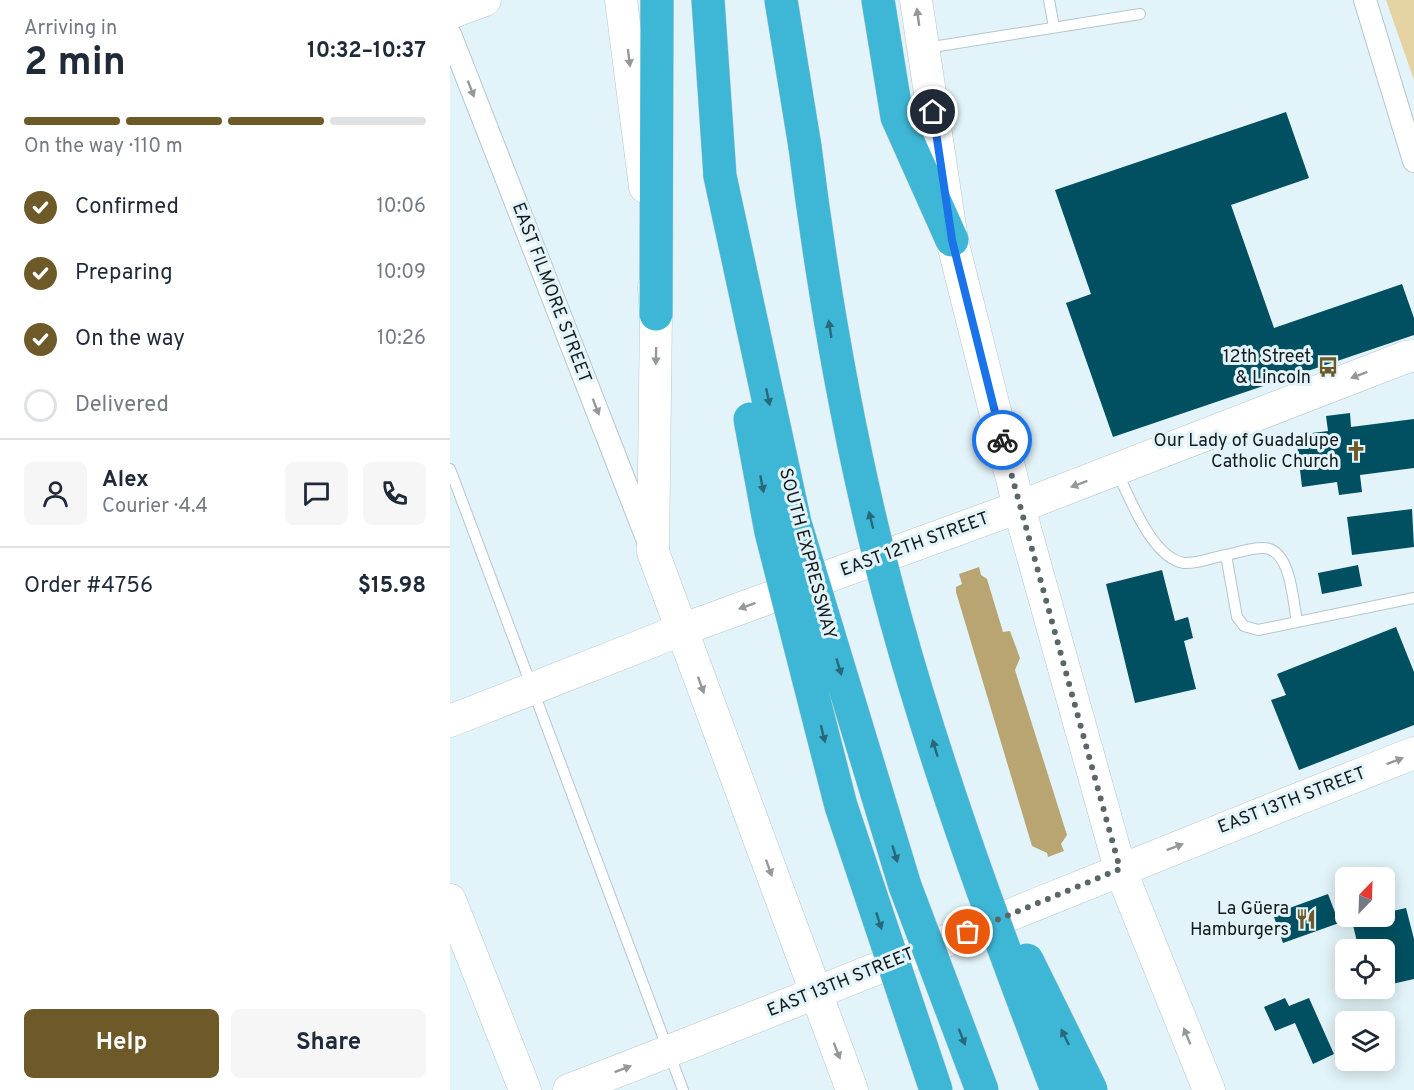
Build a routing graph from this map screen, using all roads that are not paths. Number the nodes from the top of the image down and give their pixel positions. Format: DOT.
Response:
graph roads {
  1 [pos="485,0"];
  2 [pos="621,0"];
  3 [pos="657,0"];
  4 [pos="708,0"];
  5 [pos="781,0"];
  6 [pos="878,0"];
  7 [pos="916,0"];
  8 [pos="1049,0"];
  9 [pos="1365,0"];
  10 [pos="450,13"];
  11 [pos="1140,14"];
  12 [pos="1054,27"];
  13 [pos="450,34"];
  14 [pos="923,49"];
  15 [pos="1414,161"];
  16 [pos="720,176"];
  17 [pos="952,240"];
  18 [pos="656,314"];
  19 [pos="1414,357"];
  20 [pos="450,469"];
  21 [pos="1116,470"];
  22 [pos="1019,507"];
  23 [pos="652,552"];
  24 [pos="1226,555"];
  25 [pos="1414,598"];
  26 [pos="1297,622"];
  27 [pos="681,630"];
  28 [pos="532,689"];
  29 [pos="450,721"];
  30 [pos="1414,753"];
  31 [pos="952,804"];
  32 [pos="1120,869"];
  33 [pos="450,900"];
  34 [pos="816,994"];
  35 [pos="668,1052"];
  36 [pos="525,1090"];
  37 [pos="569,1090"];
  38 [pos="683,1090"];
  39 [pos="852,1090"];
  40 [pos="936,1090"];
  41 [pos="982,1090"];
  42 [pos="1057,1090"];
  43 [pos="1091,1090"];
  44 [pos="1209,1090"];
  1 -- 10 [label="main road"];
  2 -- 18 [label="main road, one-way"];
  3 -- 18 [label="highway"];
  4 -- 16 [label="highway, SOUTH EXPRESSWAY"];
  31 -- 5 [label="highway, one-way, bridge"];
  6 -- 17 [label="highway"];
  14 -- 7 [label="main road, one-way"];
  8 -- 12 [label="lane"];
  9 -- 15 [label="street"];
  11 -- 12 [label="lane"];
  12 -- 14 [label="lane"];
  13 -- 23 [label="street, EAST FILMORE STREET, one-way"];
  14 -- 17 [label="main road"];
  16 -- 40 [label="highway, one-way, bridge"];
  16 -- 41 [label="highway, SOUTH EXPRESSWAY, one-way, bridge"];
  17 -- 22 [label="main road"];
  18 -- 23 [label="main road, one-way"];
  19 -- 21 [label="main road, EAST 12TH STREET, one-way"];
  20 -- 28 [label="lane"];
  21 -- 22 [label="main road, EAST 12TH STREET, one-way"];
  21 -- 24 [label="lane"];
  22 -- 27 [label="main road, EAST 12TH STREET, one-way"];
  22 -- 32 [label="main road"];
  23 -- 27 [label="main road"];
  24 -- 26 [label="lane"];
  24 -- 26 [label="lane"];
  25 -- 26 [label="lane"];
  27 -- 28 [label="main road, EAST 12TH STREET"];
  27 -- 34 [label="main road, one-way"];
  28 -- 29 [label="main road, EAST 12TH STREET"];
  28 -- 35 [label="lane"];
  32 -- 30 [label="main road, EAST 13TH STREET, one-way"];
  31 -- 42 [label="highway, bridge"];
  43 -- 31 [label="highway, one-way, bridge"];
  32 -- 34 [label="main road, EAST 13TH STREET"];
  44 -- 32 [label="main road, one-way"];
  33 -- 36 [label="main road"];
  34 -- 35 [label="main road, EAST 13TH STREET"];
  34 -- 39 [label="main road, one-way"];
  37 -- 35 [label="main road, EAST 13TH STREET, one-way"];
  35 -- 38 [label="lane"];
}
